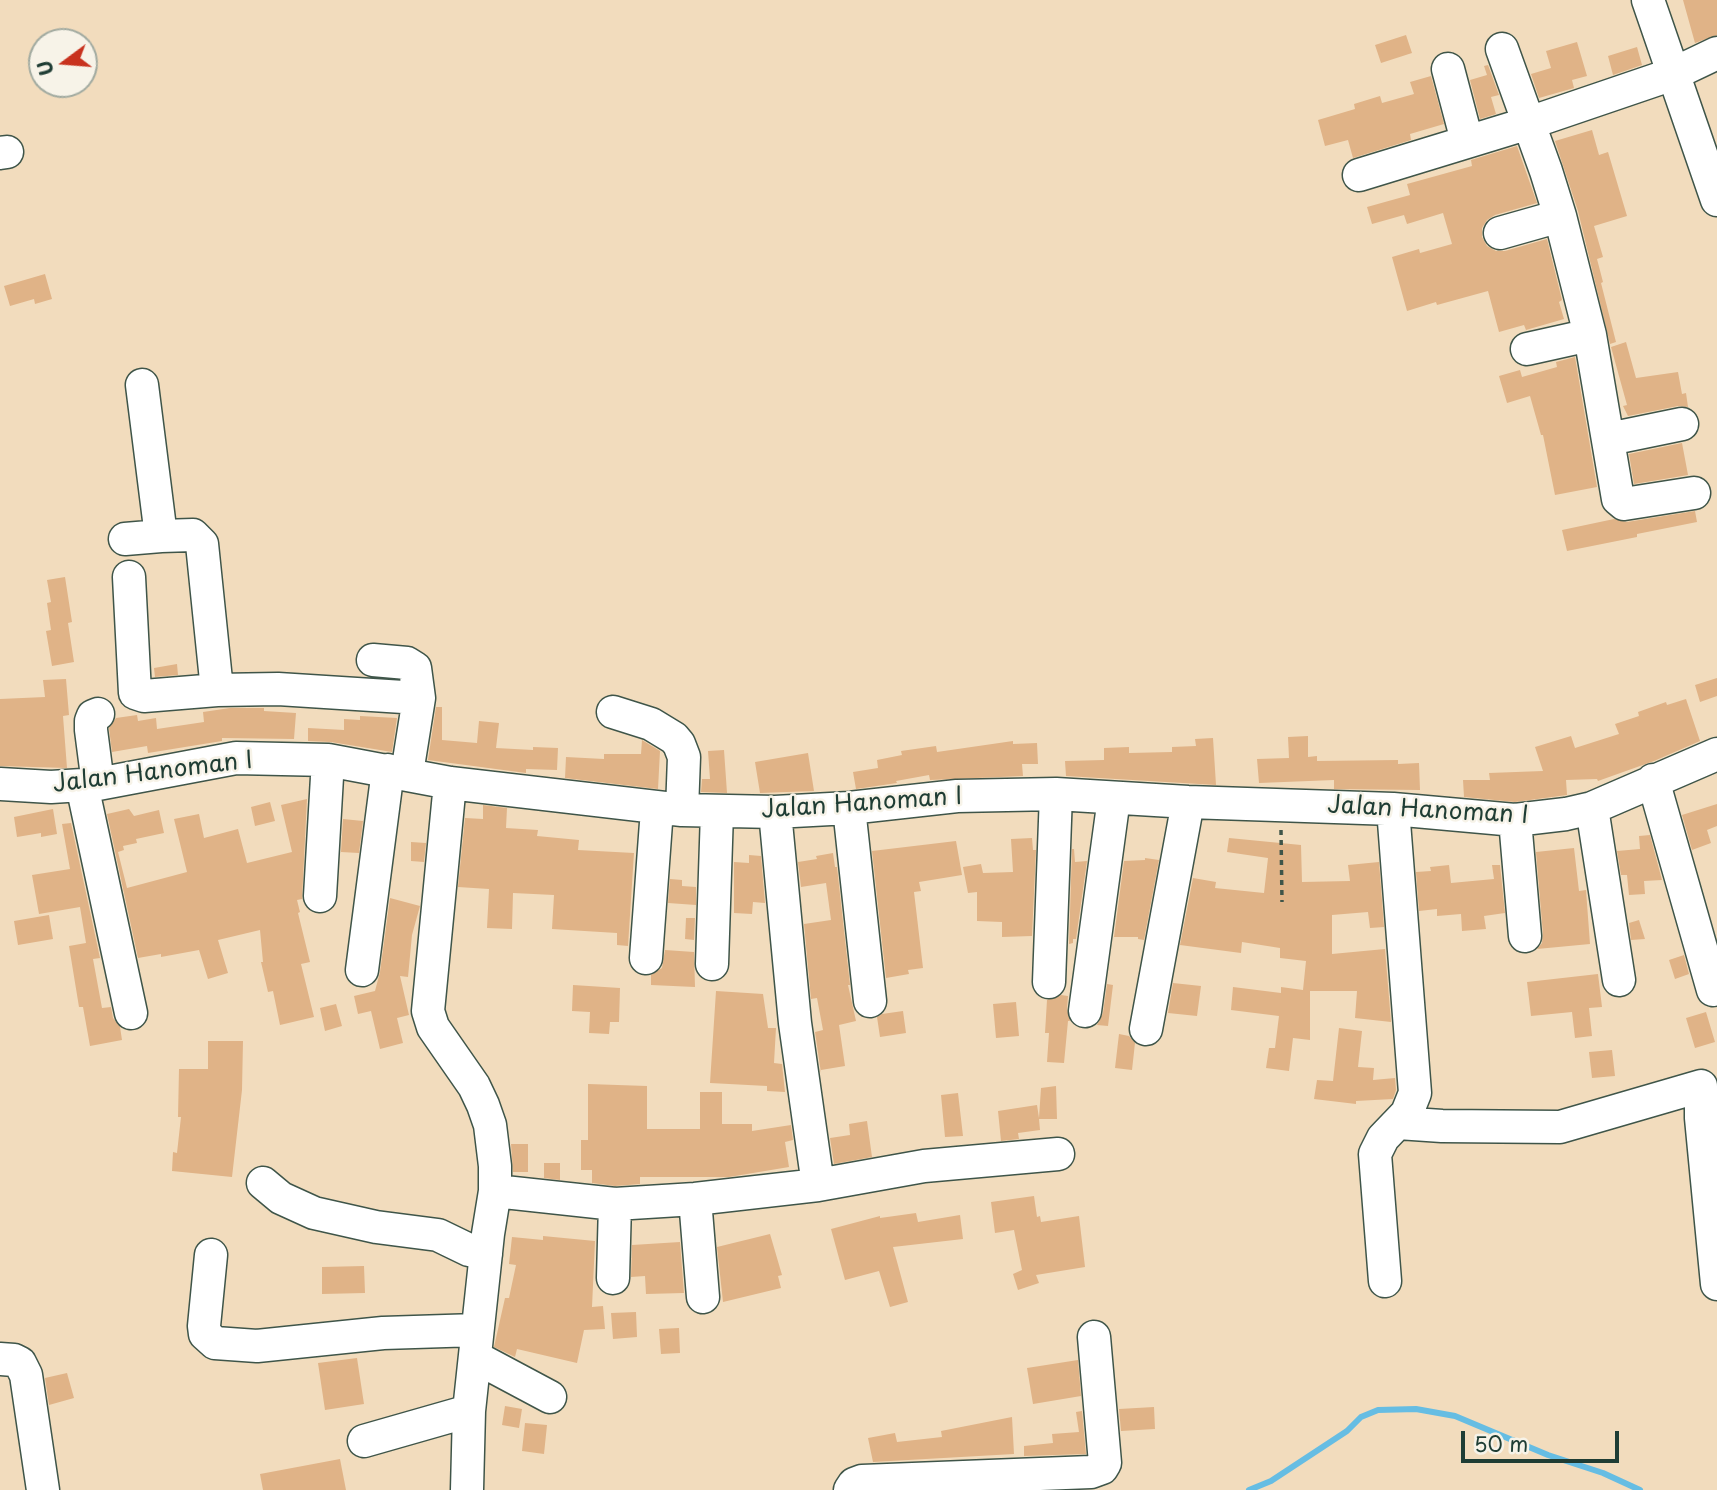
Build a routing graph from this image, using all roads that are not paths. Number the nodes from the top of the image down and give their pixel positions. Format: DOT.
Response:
graph roads {
  1 [pos="1648,0"];
  2 [pos="1502,49"];
  3 [pos="1717,53"];
  4 [pos="1448,69"];
  5 [pos="1673,74"];
  6 [pos="1530,123"];
  7 [pos="1467,141"];
  8 [pos="1359,175"];
  9 [pos="1717,200"];
  10 [pos="1560,216"];
  11 [pos="1500,233"];
  12 [pos="1590,335"];
  13 [pos="1527,349"];
  14 [pos="142,385"];
  15 [pos="1682,424"];
  16 [pos="1609,439"];
  17 [pos="1694,493"];
  18 [pos="162,536"];
  19 [pos="125,539"];
  20 [pos="128,577"];
  21 [pos="373,660"];
  22 [pos="217,690"];
  23 [pos="419,698"];
  24 [pos="613,712"];
  25 [pos="98,714"];
  26 [pos="1717,754"];
  27 [pos="328,760"];
  28 [pos="398,771"];
  29 [pos="1653,780"];
  30 [pos="450,783"];
  31 [pos="0,784"];
  32 [pos="90,785"];
  33 [pos="1056,794"];
  34 [pos="1114,797"];
  35 [pos="1188,802"];
  36 [pos="849,808"];
  37 [pos="1592,808"];
  38 [pos="1393,809"];
  39 [pos="669,810"];
  40 [pos="717,812"];
  41 [pos="775,812"];
  42 [pos="1515,820"];
  43 [pos="320,896"];
  44 [pos="1525,936"];
  45 [pos="646,958"];
  46 [pos="712,964"];
  47 [pos="362,970"];
  48 [pos="1619,980"];
  49 [pos="1049,982"];
  50 [pos="1713,990"];
  51 [pos="870,1001"];
  52 [pos="1085,1011"];
  53 [pos="131,1013"];
  54 [pos="1146,1029"];
  55 [pos="1398,1123"];
  56 [pos="1058,1154"];
  57 [pos="263,1183"];
  58 [pos="818,1185"];
  59 [pos="495,1191"];
  60 [pos="695,1199"];
  61 [pos="615,1204"];
  62 [pos="486,1254"];
  63 [pos="211,1255"];
  64 [pos="613,1278"];
  65 [pos="1385,1281"];
  66 [pos="1717,1284"];
  67 [pos="703,1297"];
  68 [pos="1094,1337"];
  69 [pos="476,1344"];
  70 [pos="0,1359"];
  71 [pos="550,1397"];
  72 [pos="469,1411"];
  73 [pos="364,1441"];
  74 [pos="43,1490"];
  75 [pos="467,1490"];
  76 [pos="850,1490"];
  1 -- 5 [label="street"];
  2 -- 6 [label="street"];
  3 -- 5 [label="street"];
  4 -- 7 [label="street"];
  5 -- 6 [label="street"];
  5 -- 9 [label="street"];
  6 -- 7 [label="street"];
  6 -- 10 [label="street"];
  7 -- 8 [label="street"];
  10 -- 11 [label="street"];
  10 -- 12 [label="street"];
  12 -- 13 [label="street"];
  12 -- 16 [label="street"];
  14 -- 18 [label="street"];
  15 -- 16 [label="street"];
  16 -- 17 [label="street"];
  18 -- 19 [label="street"];
  18 -- 22 [label="street"];
  20 -- 22 [label="street"];
  21 -- 23 [label="street"];
  22 -- 23 [label="street"];
  23 -- 28 [label="street"];
  24 -- 39 [label="street"];
  25 -- 32 [label="street"];
  26 -- 29 [label="street, Jalan Hanoman I"];
  27 -- 28 [label="street, Jalan Hanoman I"];
  27 -- 32 [label="street, Jalan Hanoman I"];
  27 -- 43 [label="street"];
  28 -- 30 [label="street, Jalan Hanoman I"];
  28 -- 47 [label="street"];
  29 -- 37 [label="street, Jalan Hanoman I"];
  29 -- 50 [label="street"];
  30 -- 39 [label="street, Jalan Hanoman I"];
  30 -- 59 [label="street"];
  31 -- 32 [label="street, Jalan Hanoman I"];
  32 -- 53 [label="street"];
  33 -- 34 [label="street, Jalan Hanoman I"];
  33 -- 36 [label="street, Jalan Hanoman I"];
  33 -- 49 [label="street"];
  34 -- 35 [label="street, Jalan Hanoman I"];
  34 -- 52 [label="street"];
  35 -- 38 [label="street, Jalan Hanoman I"];
  35 -- 54 [label="street"];
  36 -- 41 [label="street, Jalan Hanoman I"];
  36 -- 51 [label="street"];
  37 -- 42 [label="street, Jalan Hanoman I"];
  37 -- 48 [label="street"];
  38 -- 42 [label="street, Jalan Hanoman I"];
  38 -- 55 [label="street"];
  39 -- 40 [label="street, Jalan Hanoman I"];
  39 -- 45 [label="street"];
  40 -- 41 [label="street, Jalan Hanoman I"];
  40 -- 46 [label="street"];
  41 -- 58 [label="street"];
  42 -- 44 [label="street"];
  55 -- 65 [label="street"];
  55 -- 66 [label="street"];
  56 -- 58 [label="street"];
  57 -- 62 [label="street"];
  58 -- 60 [label="street"];
  59 -- 61 [label="street"];
  59 -- 62 [label="street"];
  60 -- 61 [label="street"];
  60 -- 67 [label="street"];
  61 -- 64 [label="street"];
  62 -- 69 [label="street"];
  63 -- 69 [label="street"];
  68 -- 76 [label="street"];
  69 -- 71 [label="street"];
  69 -- 72 [label="street"];
  70 -- 74 [label="street"];
  72 -- 73 [label="street"];
  72 -- 75 [label="street"];
}
